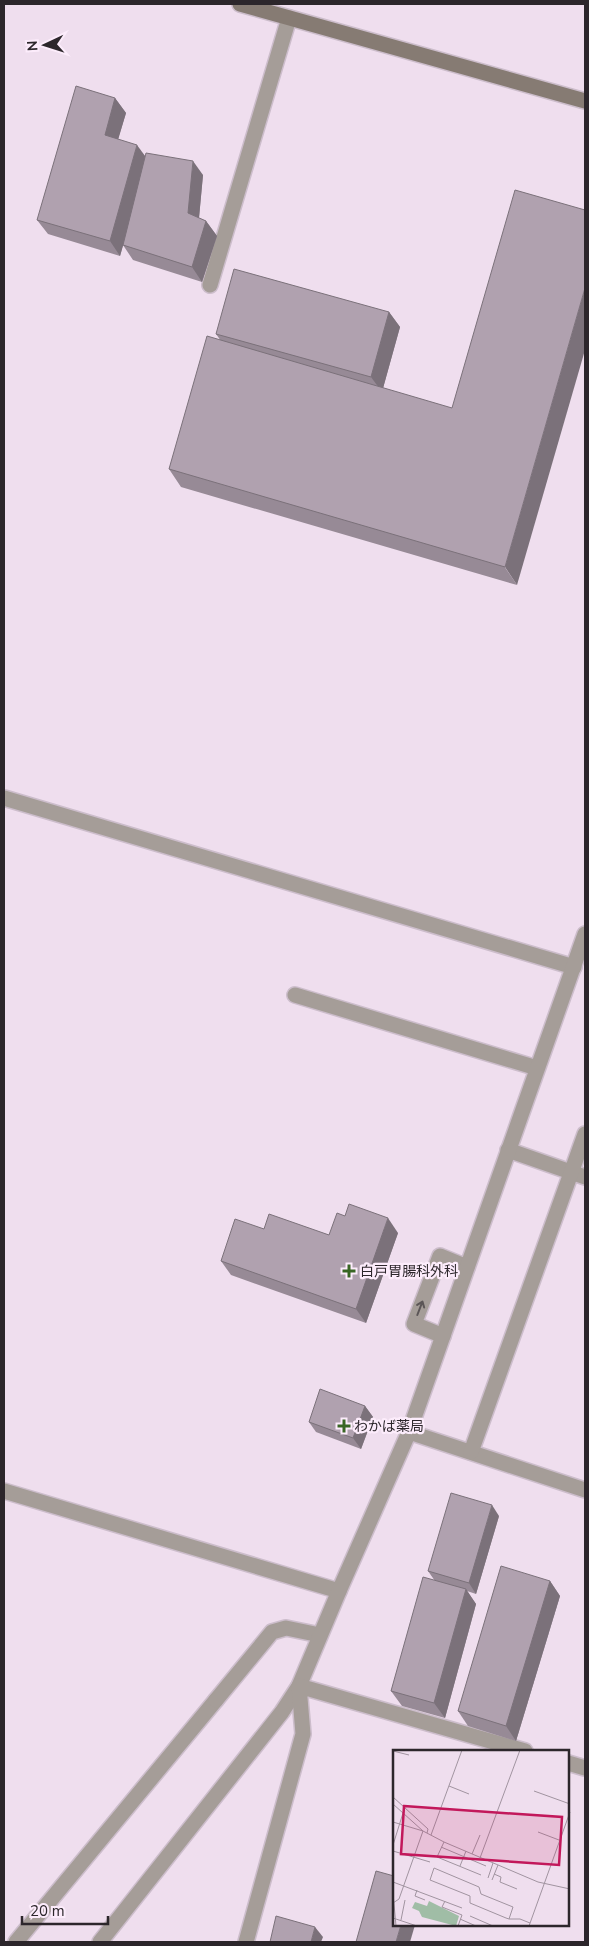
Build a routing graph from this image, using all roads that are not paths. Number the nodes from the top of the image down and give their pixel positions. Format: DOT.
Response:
graph roads {
  1 [pos="240,4"];
  2 [pos="289,18"];
  3 [pos="585,101"];
  4 [pos="210,285"];
  5 [pos="4,798"];
  6 [pos="585,934"];
  7 [pos="574,968"];
  8 [pos="295,995"];
  9 [pos="537,1068"];
  10 [pos="585,1134"];
  11 [pos="508,1150"];
  12 [pos="579,1175"];
  13 [pos="467,1267"];
  14 [pos="443,1336"];
  15 [pos="409,1432"];
  16 [pos="471,1452"];
  17 [pos="585,1490"];
  18 [pos="4,1491"];
  19 [pos="339,1591"];
  20 [pos="320,1635"];
  21 [pos="299,1686"];
  22 [pos="522,1750"];
  23 [pos="569,1763"];
  24 [pos="585,1768"];
  25 [pos="16,1942"];
  26 [pos="100,1942"];
  27 [pos="246,1942"];
  1 -- 2 [label="street"];
  2 -- 3 [label="street"];
  2 -- 4 [label="street"];
  5 -- 7 [label="street"];
  6 -- 7 [label="street"];
  7 -- 9 [label="street"];
  8 -- 9 [label="street"];
  9 -- 11 [label="street"];
  10 -- 12 [label="street"];
  11 -- 12 [label="street"];
  11 -- 13 [label="street"];
  12 -- 16 [label="street"];
  13 -- 14 [label="street"];
  14 -- 13 [label="street, one-way"];
  14 -- 15 [label="street"];
  15 -- 16 [label="street"];
  15 -- 19 [label="street"];
  16 -- 17 [label="street"];
  18 -- 19 [label="street"];
  19 -- 20 [label="street"];
  20 -- 21 [label="street"];
  20 -- 25 [label="street"];
  21 -- 22 [label="street"];
  21 -- 26 [label="street"];
  21 -- 27 [label="street"];
  23 -- 24 [label="street"];
}
